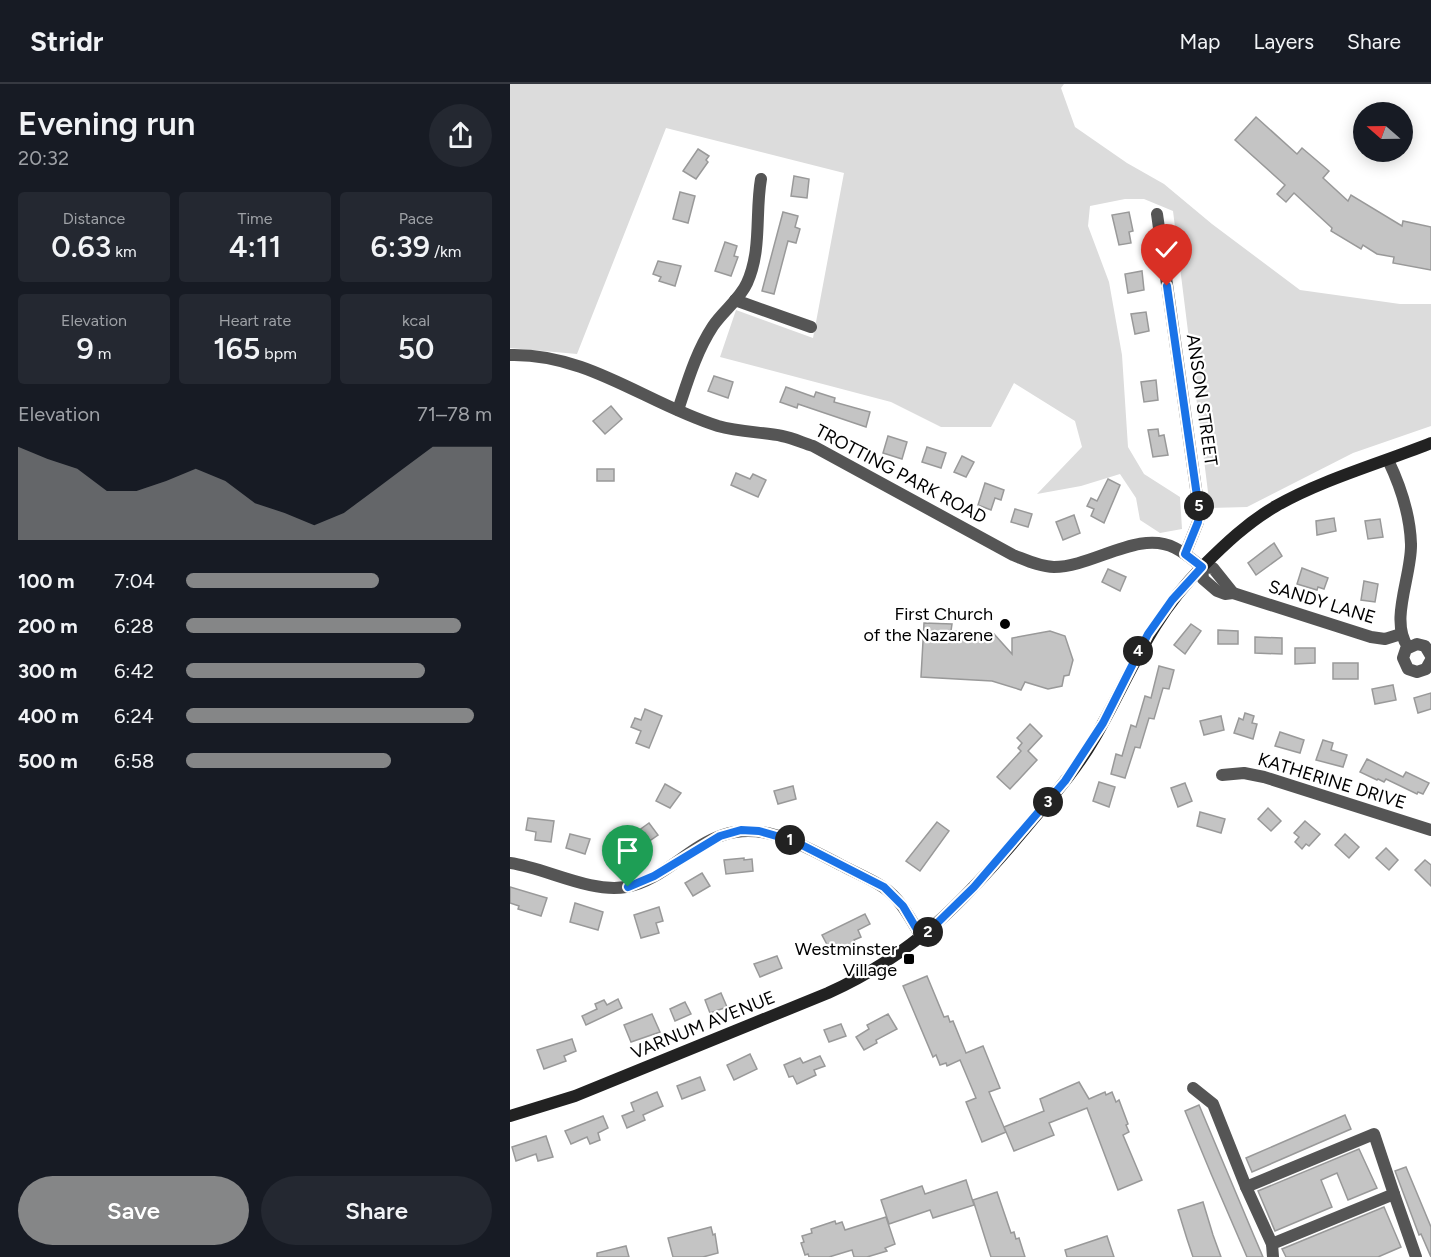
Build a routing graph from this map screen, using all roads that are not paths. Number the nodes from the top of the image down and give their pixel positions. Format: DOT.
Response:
graph roads {
  1 [pos="761,179"];
  2 [pos="1157,214"];
  3 [pos="735,300"];
  4 [pos="811,327"];
  5 [pos="510,355"];
  6 [pos="678,410"];
  7 [pos="1431,443"];
  8 [pos="1388,460"];
  9 [pos="1185,554"];
  10 [pos="1202,567"];
  11 [pos="1401,634"];
  12 [pos="1408,647"];
  13 [pos="1431,658"];
  14 [pos="1222,774"];
  15 [pos="1431,830"];
  16 [pos="510,863"];
  17 [pos="922,938"];
  18 [pos="1193,1088"];
  19 [pos="510,1116"];
  20 [pos="1246,1187"];
  21 [pos="1394,1194"];
  22 [pos="1272,1244"];
  23 [pos="1273,1257"];
  24 [pos="1416,1257"];
  1 -- 3 [label="street"];
  2 -- 9 [label="street, ANSON STREET"];
  3 -- 4 [label="street"];
  3 -- 6 [label="street"];
  5 -- 6 [label="street, TROTTING PARK ROAD"];
  6 -- 9 [label="street, TROTTING PARK ROAD"];
  7 -- 8 [label="main road, VARNUM AVENUE"];
  8 -- 10 [label="main road, VARNUM AVENUE"];
  8 -- 11 [label="street"];
  9 -- 10 [label="street, TROTTING PARK ROAD"];
  10 -- 11 [label="street, SANDY LANE"];
  10 -- 17 [label="main road, VARNUM AVENUE"];
  11 -- 12 [label="street"];
  12 -- 13 [label="street"];
  12 -- 13 [label="street"];
  14 -- 15 [label="street, KATHERINE DRIVE"];
  16 -- 17 [label="street"];
  17 -- 19 [label="main road, VARNUM AVENUE"];
  18 -- 20 [label="street"];
  20 -- 21 [label="street"];
  20 -- 22 [label="street"];
  21 -- 22 [label="street"];
  21 -- 24 [label="street"];
  22 -- 23 [label="street"];
}
